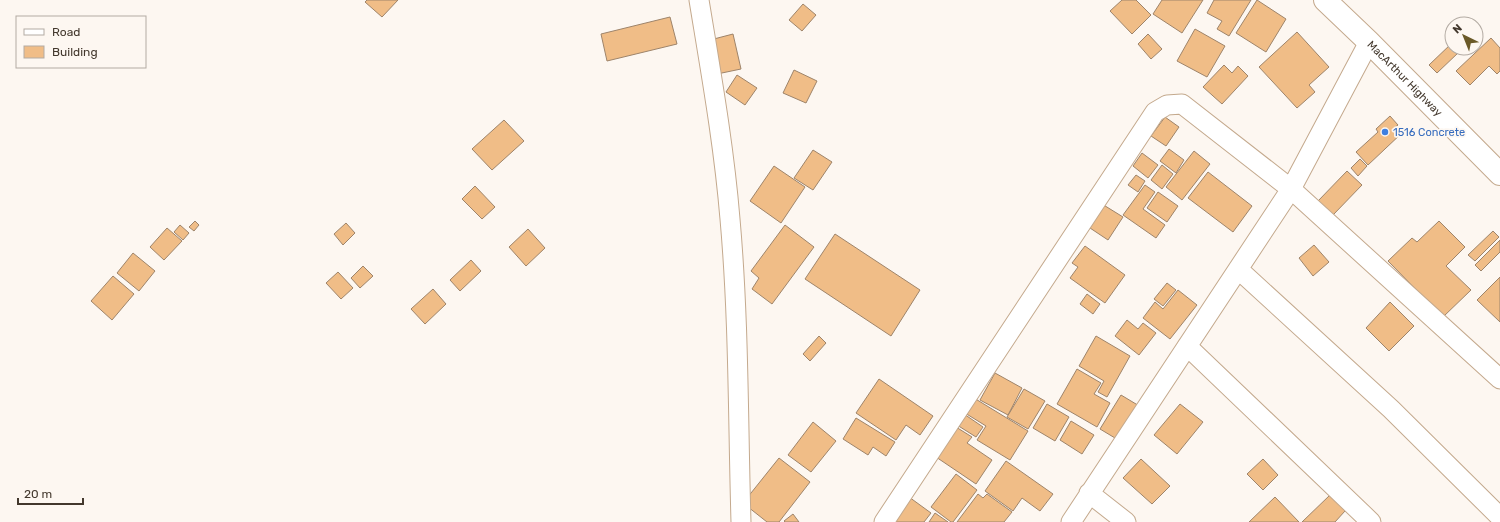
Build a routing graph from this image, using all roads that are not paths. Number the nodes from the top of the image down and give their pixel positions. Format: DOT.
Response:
graph roads {
  1 [pos="699,0"];
  2 [pos="1325,0"];
  3 [pos="1369,42"];
  4 [pos="1500,174"];
  5 [pos="1291,189"];
  6 [pos="1238,269"];
  7 [pos="1187,346"];
  8 [pos="1500,379"];
  9 [pos="1089,493"];
  10 [pos="1500,517"];
  11 [pos="741,522"];
  12 [pos="884,522"];
  13 [pos="1071,522"];
  14 [pos="1126,522"];
  15 [pos="1370,522"];
  1 -- 11 [label="street"];
  2 -- 3 [label="highway, MacArthur Highway"];
  3 -- 4 [label="highway, MacArthur Highway"];
  3 -- 5 [label="street"];
  5 -- 6 [label="street"];
  5 -- 8 [label="street"];
  5 -- 12 [label="street"];
  6 -- 7 [label="street"];
  6 -- 10 [label="street"];
  7 -- 9 [label="street"];
  7 -- 15 [label="street"];
  9 -- 13 [label="street"];
  9 -- 14 [label="street"];
}
